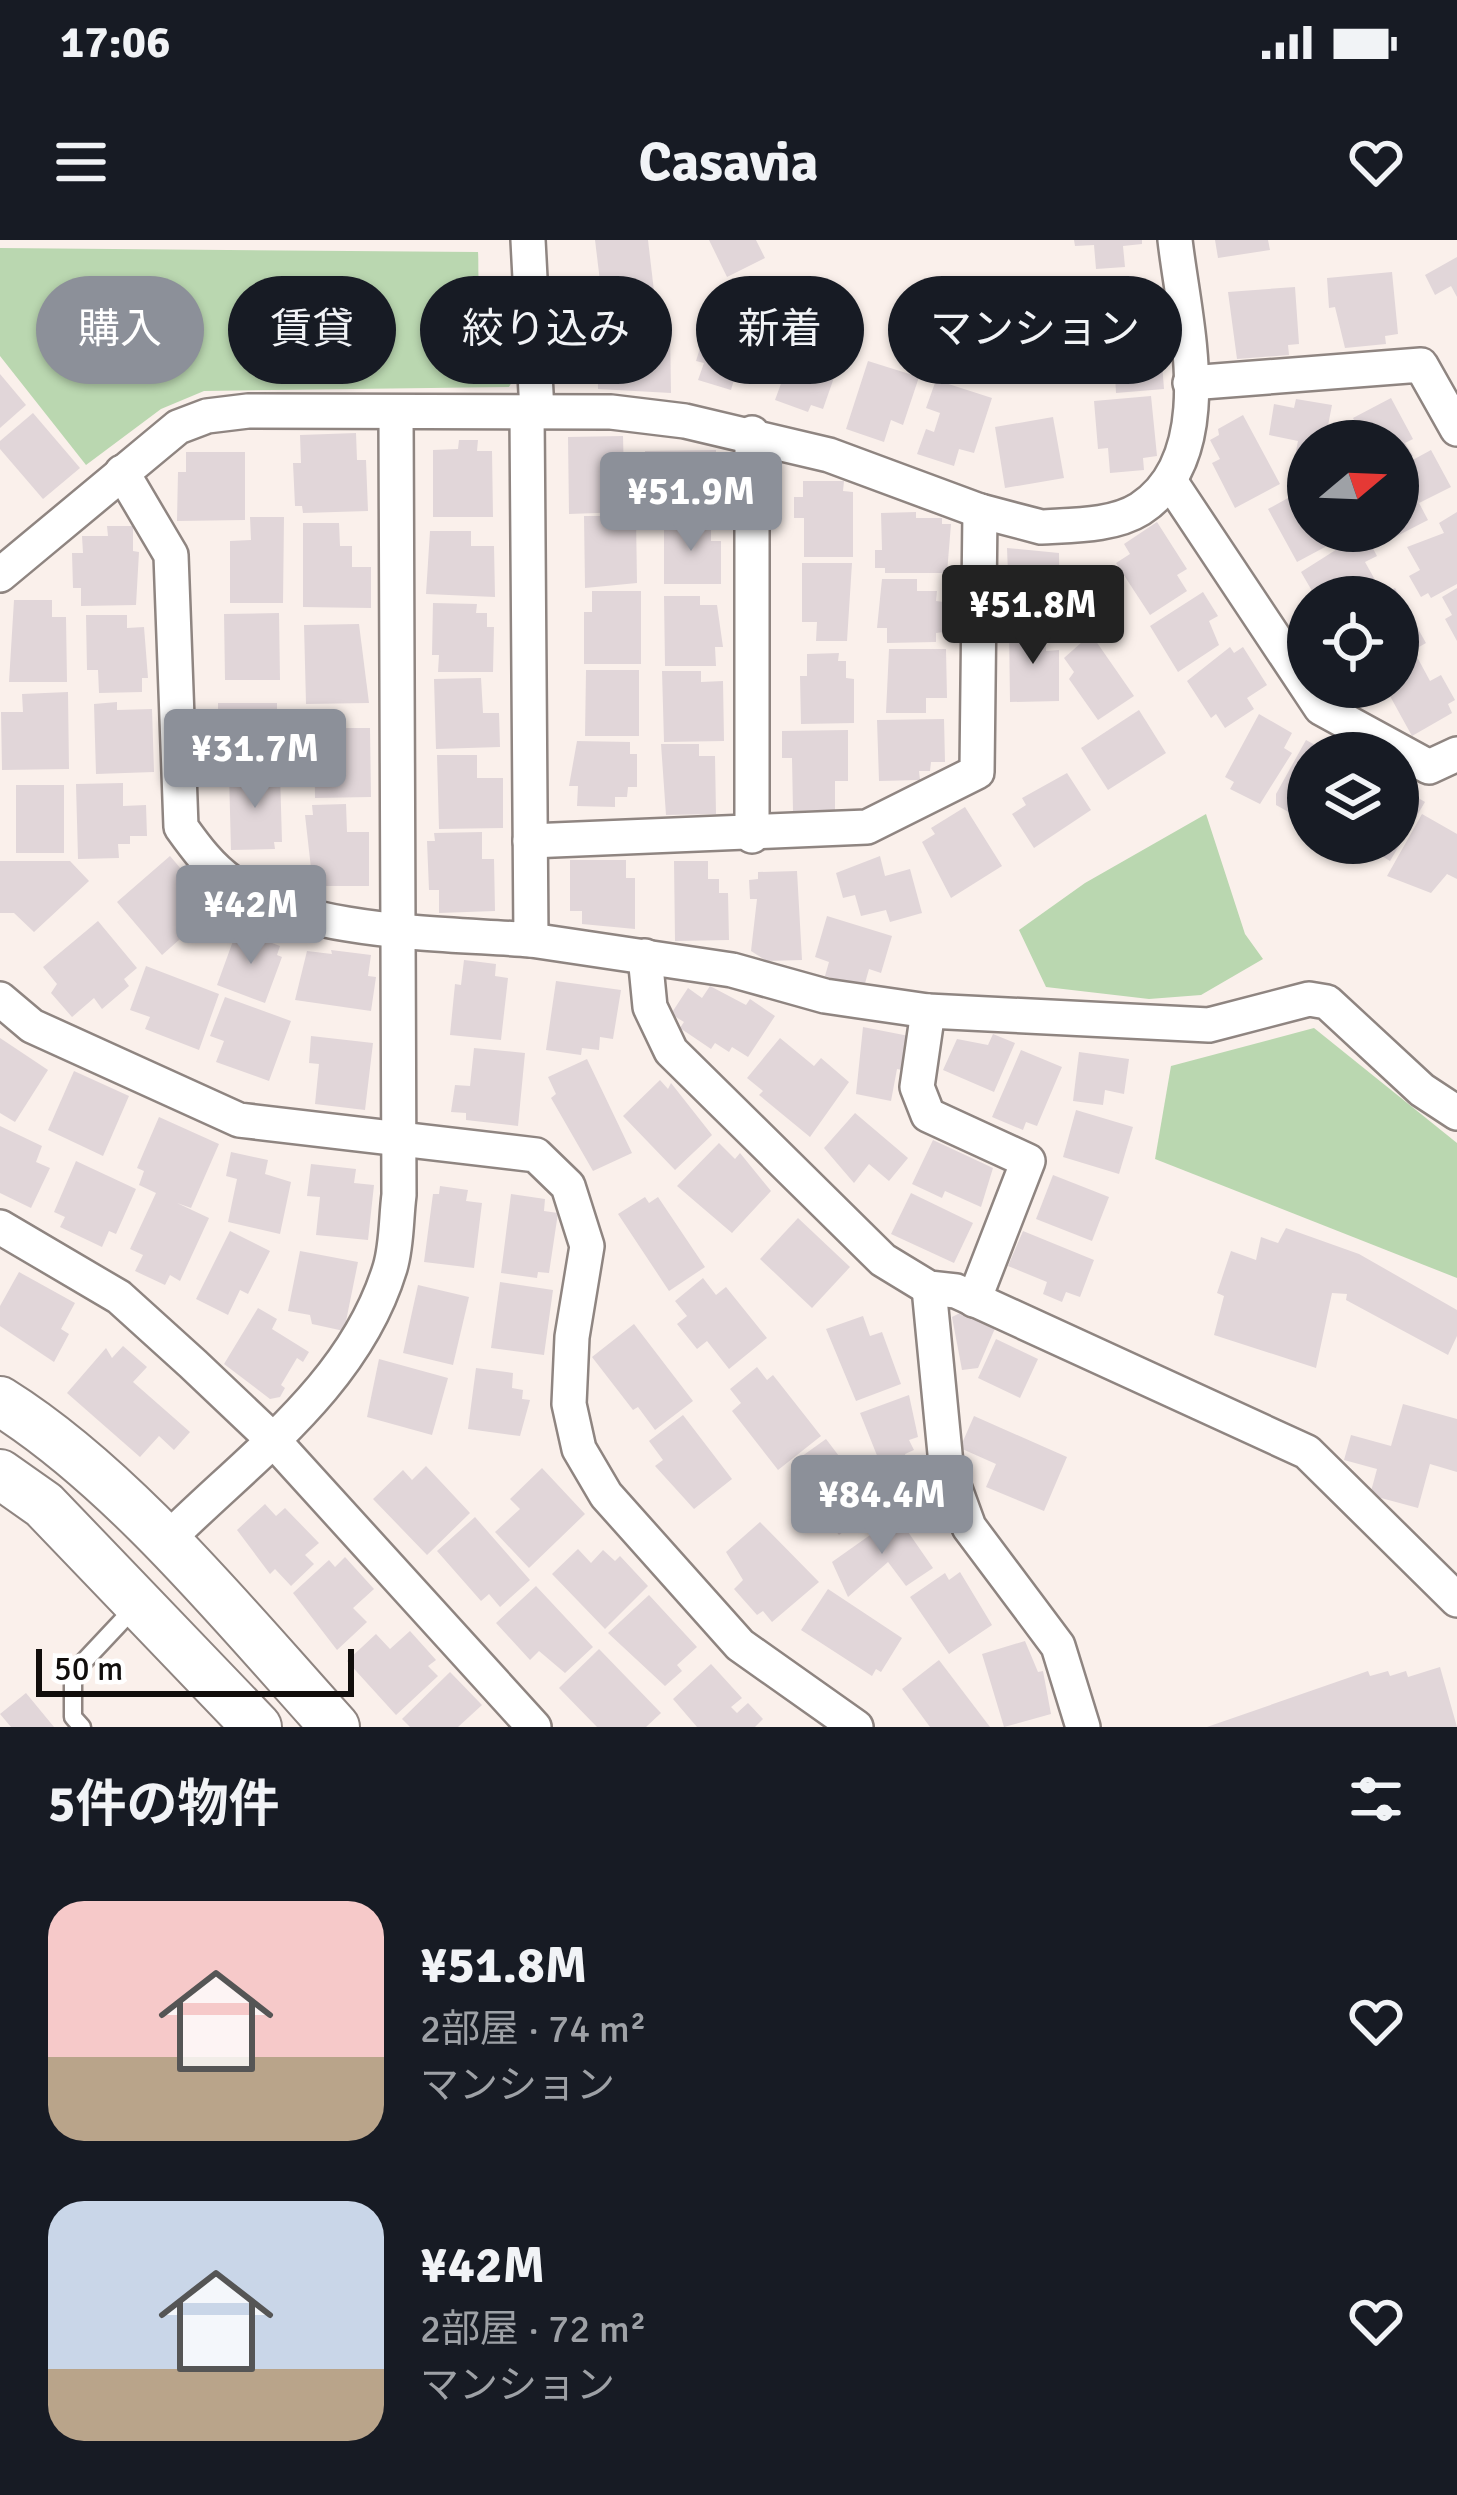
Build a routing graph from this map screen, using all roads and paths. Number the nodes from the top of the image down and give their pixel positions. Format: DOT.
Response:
graph roads {
  1 [pos="528,240"];
  2 [pos="1175,240"];
  3 [pos="1190,383"];
  4 [pos="532,412"];
  5 [pos="396,413"];
  6 [pos="1457,429"];
  7 [pos="752,433"];
  8 [pos="122,472"];
  9 [pos="1170,481"];
  10 [pos="980,511"];
  11 [pos="0,575"];
  12 [pos="1457,754"];
  13 [pos="752,836"];
  14 [pos="530,841"];
  15 [pos="395,929"];
  16 [pos="532,940"];
  17 [pos="645,956"];
  18 [pos="0,999"];
  19 [pos="928,1011"];
  20 [pos="1457,1113"];
  21 [pos="398,1142"];
  22 [pos="0,1227"];
  23 [pos="929,1288"];
  24 [pos="974,1300"];
  25 [pos="0,1401"];
  26 [pos="273,1440"];
  27 [pos="0,1474"];
  28 [pos="166,1541"];
  29 [pos="1457,1600"];
  30 [pos="140,1602"];
  31 [pos="82,1727"];
  32 [pos="257,1727"];
  33 [pos="334,1727"];
  34 [pos="534,1727"];
  35 [pos="856,1727"];
  36 [pos="1082,1727"];
  1 -- 4 [label="street"];
  2 -- 3 [label="street"];
  3 -- 6 [label="street"];
  3 -- 9 [label="street"];
  4 -- 5 [label="street"];
  4 -- 7 [label="street"];
  4 -- 14 [label="street"];
  5 -- 8 [label="street"];
  5 -- 15 [label="street"];
  7 -- 10 [label="street"];
  7 -- 13 [label="street"];
  8 -- 11 [label="street"];
  8 -- 15 [label="street"];
  9 -- 10 [label="street"];
  9 -- 12 [label="street"];
  10 -- 13 [label="street"];
  13 -- 14 [label="street"];
  14 -- 16 [label="street"];
  15 -- 16 [label="street"];
  15 -- 21 [label="street"];
  16 -- 17 [label="street"];
  17 -- 19 [label="street"];
  17 -- 23 [label="street"];
  18 -- 21 [label="street"];
  19 -- 20 [label="street"];
  19 -- 24 [label="street"];
  21 -- 26 [label="street"];
  21 -- 35 [label="street"];
  22 -- 26 [label="street"];
  23 -- 24 [label="street"];
  23 -- 36 [label="street"];
  24 -- 29 [label="street"];
  25 -- 28 [label="street"];
  26 -- 28 [label="street"];
  26 -- 34 [label="street"];
  27 -- 30 [label="street"];
  28 -- 33 [label="street"];
  30 -- 31 [label="lane"];
  30 -- 32 [label="street"];
}
